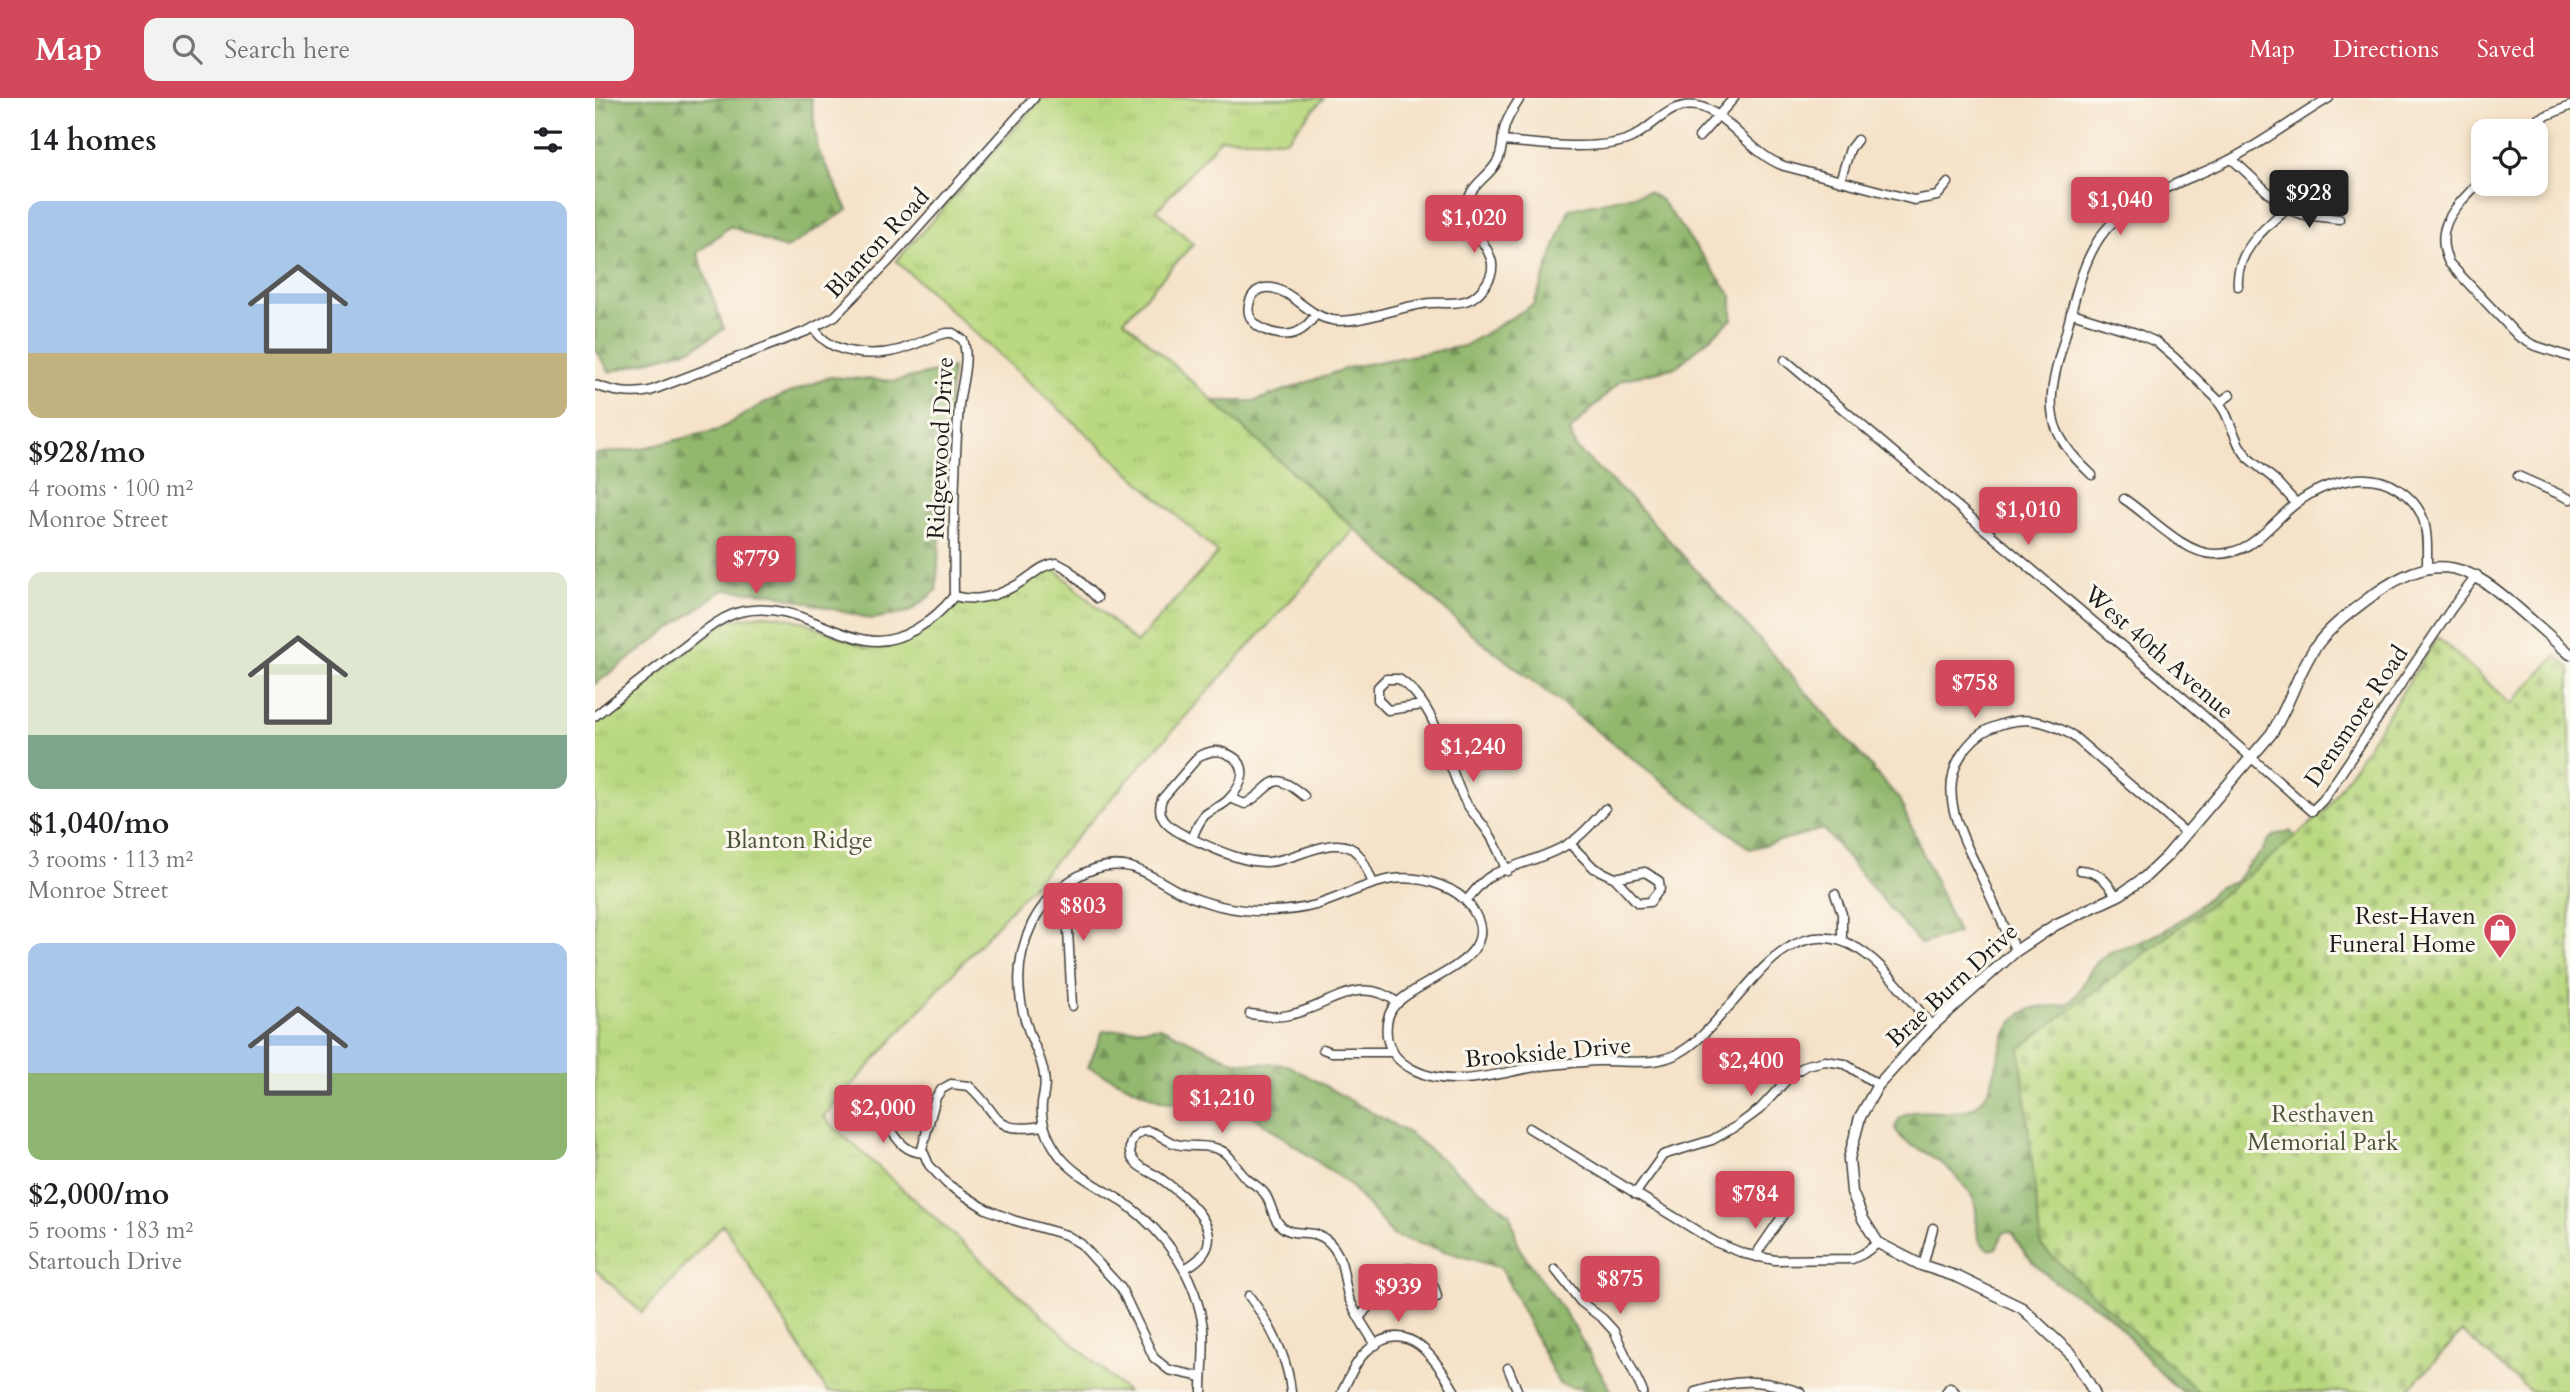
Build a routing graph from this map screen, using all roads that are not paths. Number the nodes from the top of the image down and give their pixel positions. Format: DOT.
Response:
graph roads {
  1 [pos="1034,98"];
  2 [pos="1520,98"];
  3 [pos="1734,98"];
  4 [pos="2329,98"];
  5 [pos="1681,103"];
  6 [pos="2570,106"];
  7 [pos="1718,116"];
  8 [pos="2538,119"];
  9 [pos="1699,137"];
  10 [pos="1857,140"];
  11 [pos="1503,141"];
  12 [pos="2232,159"];
  13 [pos="1840,181"];
  14 [pos="1948,183"];
  15 [pos="2471,193"];
  16 [pos="2286,209"];
  17 [pos="2339,219"];
  18 [pos="2238,286"];
  19 [pos="2072,313"];
  20 [pos="1315,316"];
  21 [pos="814,328"];
  22 [pos="2570,357"];
  23 [pos="1785,360"];
  24 [pos="595,385"];
  25 [pos="2230,395"];
  26 [pos="2219,403"];
  27 [pos="2092,475"];
  28 [pos="2518,476"];
  29 [pos="2124,499"];
  30 [pos="2570,499"];
  31 [pos="2296,503"];
  32 [pos="2427,569"];
  33 [pos="2477,575"];
  34 [pos="954,596"];
  35 [pos="1097,598"];
  36 [pos="2570,654"];
  37 [pos="1423,705"];
  38 [pos="595,716"];
  39 [pos="2251,757"];
  40 [pos="1304,796"];
  41 [pos="1230,798"];
  42 [pos="1605,808"];
  43 [pos="2186,833"];
  44 [pos="1192,839"];
  45 [pos="1569,843"];
  46 [pos="2080,870"];
  47 [pos="1507,871"];
  48 [pos="1615,878"];
  49 [pos="1373,883"];
  50 [pos="1057,892"];
  51 [pos="1835,894"];
  52 [pos="2116,896"];
  53 [pos="1466,901"];
  54 [pos="1842,940"];
  55 [pos="2016,951"];
  56 [pos="1398,1003"];
  57 [pos="1072,1006"];
  58 [pos="1250,1014"];
  59 [pos="1932,1027"];
  60 [pos="1323,1049"];
  61 [pos="1393,1052"];
  62 [pos="1878,1085"];
  63 [pos="859,1106"];
  64 [pos="1044,1126"];
  65 [pos="1529,1128"];
  66 [pos="923,1153"];
  67 [pos="1635,1194"];
  68 [pos="1783,1215"];
  69 [pos="1933,1228"];
  70 [pos="1878,1243"];
  71 [pos="1757,1257"];
  72 [pos="1923,1266"];
  73 [pos="1184,1269"];
  74 [pos="1555,1269"];
  75 [pos="1249,1296"];
  76 [pos="1437,1297"];
  77 [pos="1359,1318"];
  78 [pos="1375,1345"];
  79 [pos="1508,1368"];
  80 [pos="1202,1377"];
  81 [pos="1772,1388"];
  82 [pos="1783,1389"];
  83 [pos="1202,1392"];
  84 [pos="1291,1392"];
  85 [pos="1342,1392"];
  86 [pos="1455,1392"];
  87 [pos="1518,1392"];
  88 [pos="1643,1392"];
  89 [pos="1695,1392"];
  90 [pos="1800,1392"];
  91 [pos="1946,1392"];
  92 [pos="1955,1392"];
  93 [pos="2094,1392"];
  1 -- 21 [label="street, Blanton Road"];
  2 -- 11 [label="street"];
  3 -- 7 [label="street"];
  4 -- 12 [label="street"];
  5 -- 7 [label="street"];
  5 -- 11 [label="street"];
  6 -- 8 [label="street"];
  7 -- 9 [label="street"];
  7 -- 13 [label="street"];
  10 -- 13 [label="street"];
  11 -- 20 [label="street"];
  12 -- 16 [label="street"];
  12 -- 19 [label="street"];
  13 -- 14 [label="street"];
  15 -- 22 [label="street"];
  16 -- 17 [label="street"];
  16 -- 18 [label="street"];
  19 -- 26 [label="street"];
  19 -- 27 [label="street"];
  20 -- 20 [label="street"];
  21 -- 24 [label="street, Blanton Road"];
  21 -- 34 [label="street, Ridgewood Drive"];
  23 -- 39 [label="street, West 40th Avenue"];
  25 -- 26 [label="street"];
  26 -- 31 [label="street"];
  28 -- 30 [label="street"];
  29 -- 31 [label="street"];
  31 -- 32 [label="street"];
  32 -- 33 [label="street"];
  32 -- 39 [label="street, Brae Burn Drive"];
  33 -- 36 [label="street"];
  33 -- 39 [label="street, Densmore Road"];
  34 -- 35 [label="street"];
  34 -- 38 [label="street"];
  37 -- 37 [label="street"];
  37 -- 47 [label="street"];
  39 -- 43 [label="street, Brae Burn Drive"];
  40 -- 41 [label="street"];
  41 -- 44 [label="street"];
  41 -- 44 [label="street"];
  42 -- 45 [label="street"];
  43 -- 52 [label="street, Brae Burn Drive"];
  43 -- 55 [label="street"];
  44 -- 49 [label="street"];
  45 -- 47 [label="street"];
  45 -- 48 [label="street"];
  46 -- 52 [label="street"];
  47 -- 53 [label="street"];
  48 -- 48 [label="street"];
  49 -- 50 [label="street"];
  49 -- 53 [label="street"];
  50 -- 57 [label="street"];
  50 -- 64 [label="street"];
  51 -- 54 [label="street"];
  52 -- 55 [label="street, Brae Burn Drive"];
  53 -- 56 [label="street"];
  54 -- 59 [label="street"];
  54 -- 61 [label="street, Brookside Drive"];
  55 -- 59 [label="street, Brae Burn Drive"];
  56 -- 58 [label="street"];
  56 -- 61 [label="street"];
  59 -- 62 [label="street, Brae Burn Drive"];
  60 -- 61 [label="street"];
  62 -- 67 [label="street"];
  62 -- 70 [label="street, Brae Burn Drive"];
  63 -- 66 [label="street"];
  64 -- 66 [label="street"];
  64 -- 73 [label="street"];
  65 -- 67 [label="street"];
  66 -- 80 [label="street"];
  67 -- 71 [label="street"];
  68 -- 71 [label="street"];
  69 -- 72 [label="street"];
  70 -- 71 [label="street"];
  70 -- 72 [label="street"];
  72 -- 93 [label="street"];
  73 -- 77 [label="street"];
  73 -- 80 [label="street"];
  74 -- 88 [label="street"];
  75 -- 84 [label="street"];
  76 -- 77 [label="street"];
  77 -- 78 [label="street"];
  78 -- 85 [label="street"];
  78 -- 86 [label="street"];
  79 -- 87 [label="street"];
  80 -- 83 [label="street"];
  81 -- 82 [label="street"];
  81 -- 89 [label="street"];
  82 -- 90 [label="street"];
  91 -- 92 [label="street"];
}
